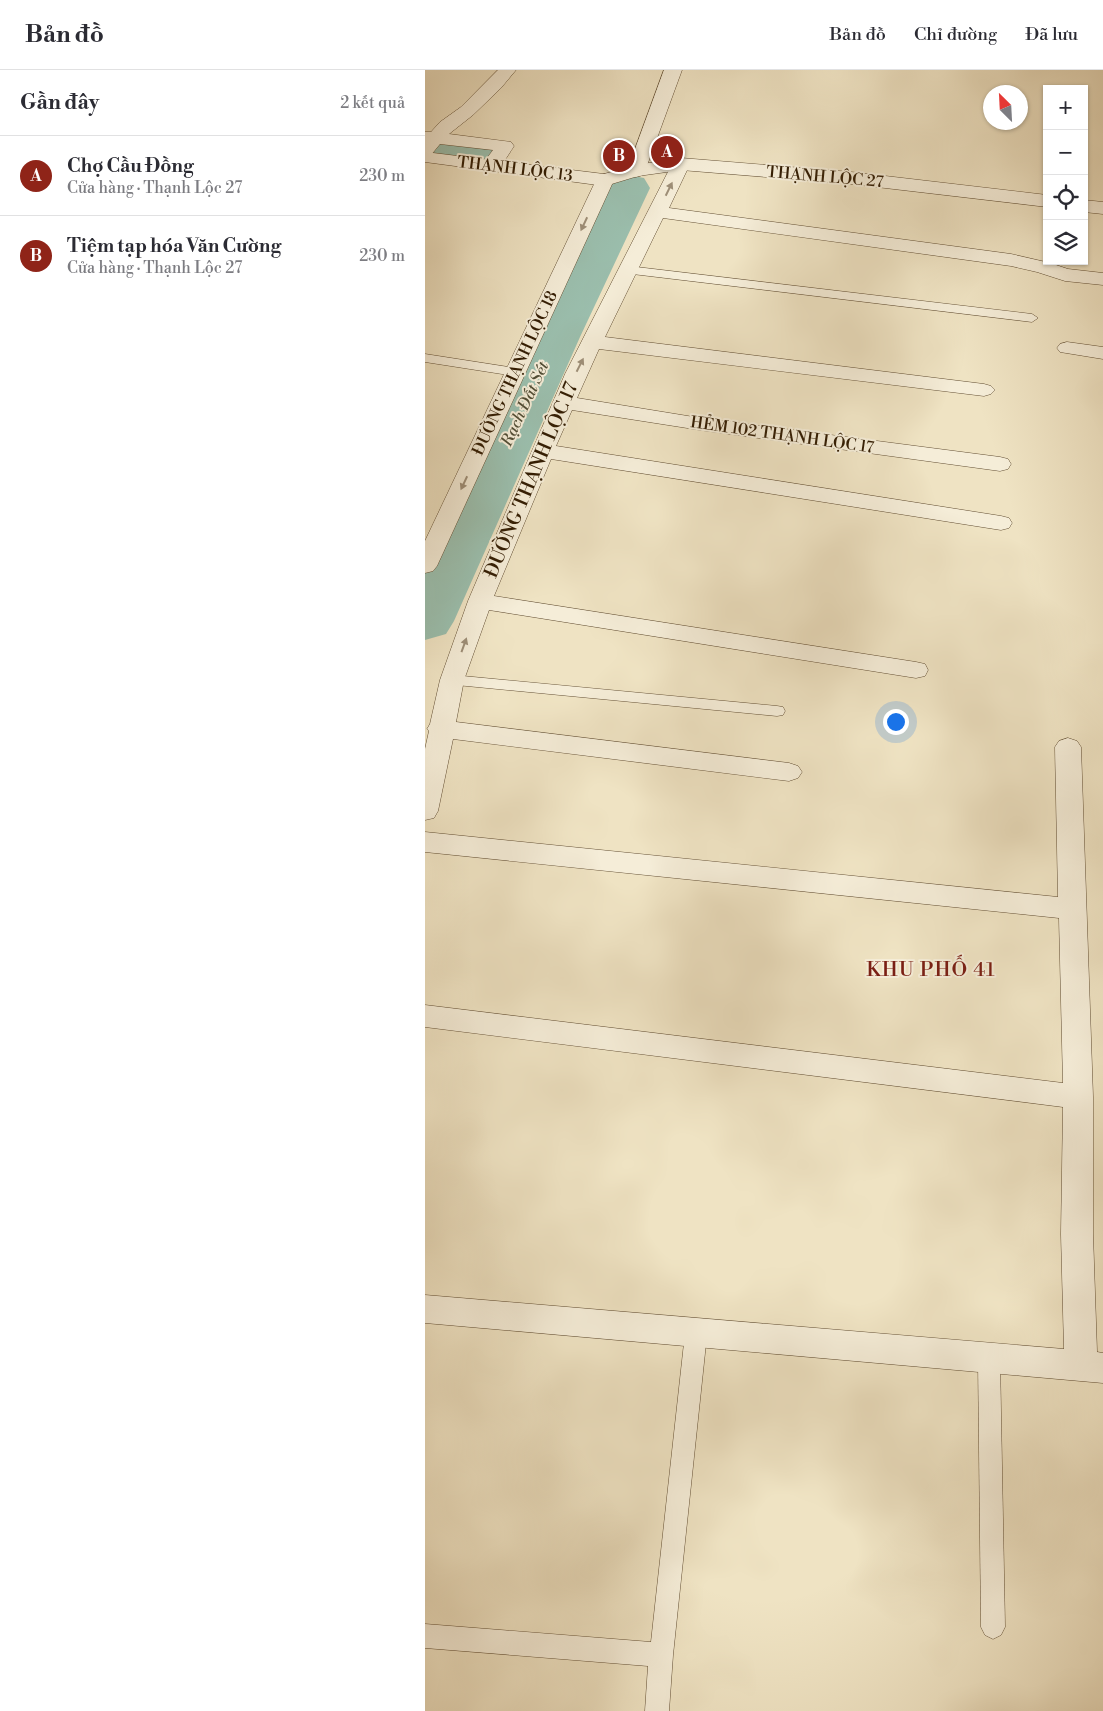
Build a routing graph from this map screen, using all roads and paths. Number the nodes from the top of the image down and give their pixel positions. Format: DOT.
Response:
graph roads {
  1 [pos="507,70"];
  2 [pos="672,70"];
  3 [pos="429,142"];
  4 [pos="425,157"];
  5 [pos="681,164"];
  6 [pos="490,166"];
  7 [pos="636,171"];
  8 [pos="605,180"];
  9 [pos="1043,201"];
  10 [pos="1088,206"];
  11 [pos="1103,208"];
  12 [pos="658,212"];
  13 [pos="628,270"];
  14 [pos="1103,279"];
  15 [pos="1032,318"];
  16 [pos="592,342"];
  17 [pos="1067,348"];
  18 [pos="1103,353"];
  19 [pos="425,358"];
  20 [pos="515,372"];
  21 [pos="984,390"];
  22 [pos="564,402"];
  23 [pos="543,451"];
  24 [pos="1000,464"];
  25 [pos="1001,523"];
  26 [pos="425,566"];
  27 [pos="480,601"];
  28 [pos="916,670"];
  29 [pos="451,680"];
  30 [pos="777,712"];
  31 [pos="441,729"];
  32 [pos="1068,747"];
  33 [pos="789,772"];
  34 [pos="425,811"];
  35 [pos="425,842"];
  36 [pos="1072,909"];
  37 [pos="425,1016"];
  38 [pos="1079,1097"];
  39 [pos="425,1309"];
  40 [pos="696,1334"];
  41 [pos="989,1359"];
  42 [pos="1092,1367"];
  43 [pos="993,1627"];
  44 [pos="425,1636"];
  45 [pos="661,1655"];
  46 [pos="657,1711"];
  1 -- 3 [label="street"];
  2 -- 7 [label="street"];
  3 -- 6 [label="street"];
  4 -- 6 [label="street, THẠNH LỘC 13"];
  5 -- 7 [label="street, THẠNH LỘC 27"];
  5 -- 9 [label="street, THẠNH LỘC 27"];
  12 -- 5 [label="street, ĐƯỜNG THẠNH LỘC 17, one-way"];
  6 -- 8 [label="street, THẠNH LỘC 13"];
  7 -- 8 [label="street, THẠNH LỘC 27"];
  8 -- 20 [label="street, ĐƯỜNG THẠNH LỘC 18, one-way"];
  10 -- 11 [label="street"];
  12 -- 13 [label="street, ĐƯỜNG THẠNH LỘC 17"];
  12 -- 14 [label="street"];
  13 -- 15 [label="lane"];
  13 -- 16 [label="street, ĐƯỜNG THẠNH LỘC 17"];
  16 -- 21 [label="street"];
  22 -- 16 [label="street, ĐƯỜNG THẠNH LỘC 17, one-way"];
  17 -- 18 [label="street"];
  19 -- 20 [label="lane"];
  20 -- 26 [label="street, ĐƯỜNG THẠNH LỘC 18, one-way"];
  22 -- 23 [label="street, ĐƯỜNG THẠNH LỘC 17"];
  22 -- 24 [label="street, HẺM 102 THẠNH LỘC 17"];
  23 -- 25 [label="street"];
  23 -- 27 [label="street, ĐƯỜNG THẠNH LỘC 17"];
  27 -- 28 [label="street"];
  29 -- 27 [label="street, ĐƯỜNG THẠNH LỘC 17, one-way"];
  29 -- 30 [label="lane"];
  29 -- 31 [label="street, ĐƯỜNG THẠNH LỘC 17"];
  31 -- 33 [label="street"];
  31 -- 34 [label="street, ĐƯỜNG THẠNH LỘC 17"];
  32 -- 36 [label="street"];
  35 -- 36 [label="street"];
  36 -- 38 [label="street"];
  37 -- 38 [label="street"];
  38 -- 42 [label="street"];
  39 -- 40 [label="street"];
  40 -- 41 [label="street"];
  40 -- 45 [label="lane"];
  41 -- 42 [label="street"];
  41 -- 43 [label="lane"];
  44 -- 45 [label="lane"];
  45 -- 46 [label="lane"];
}
